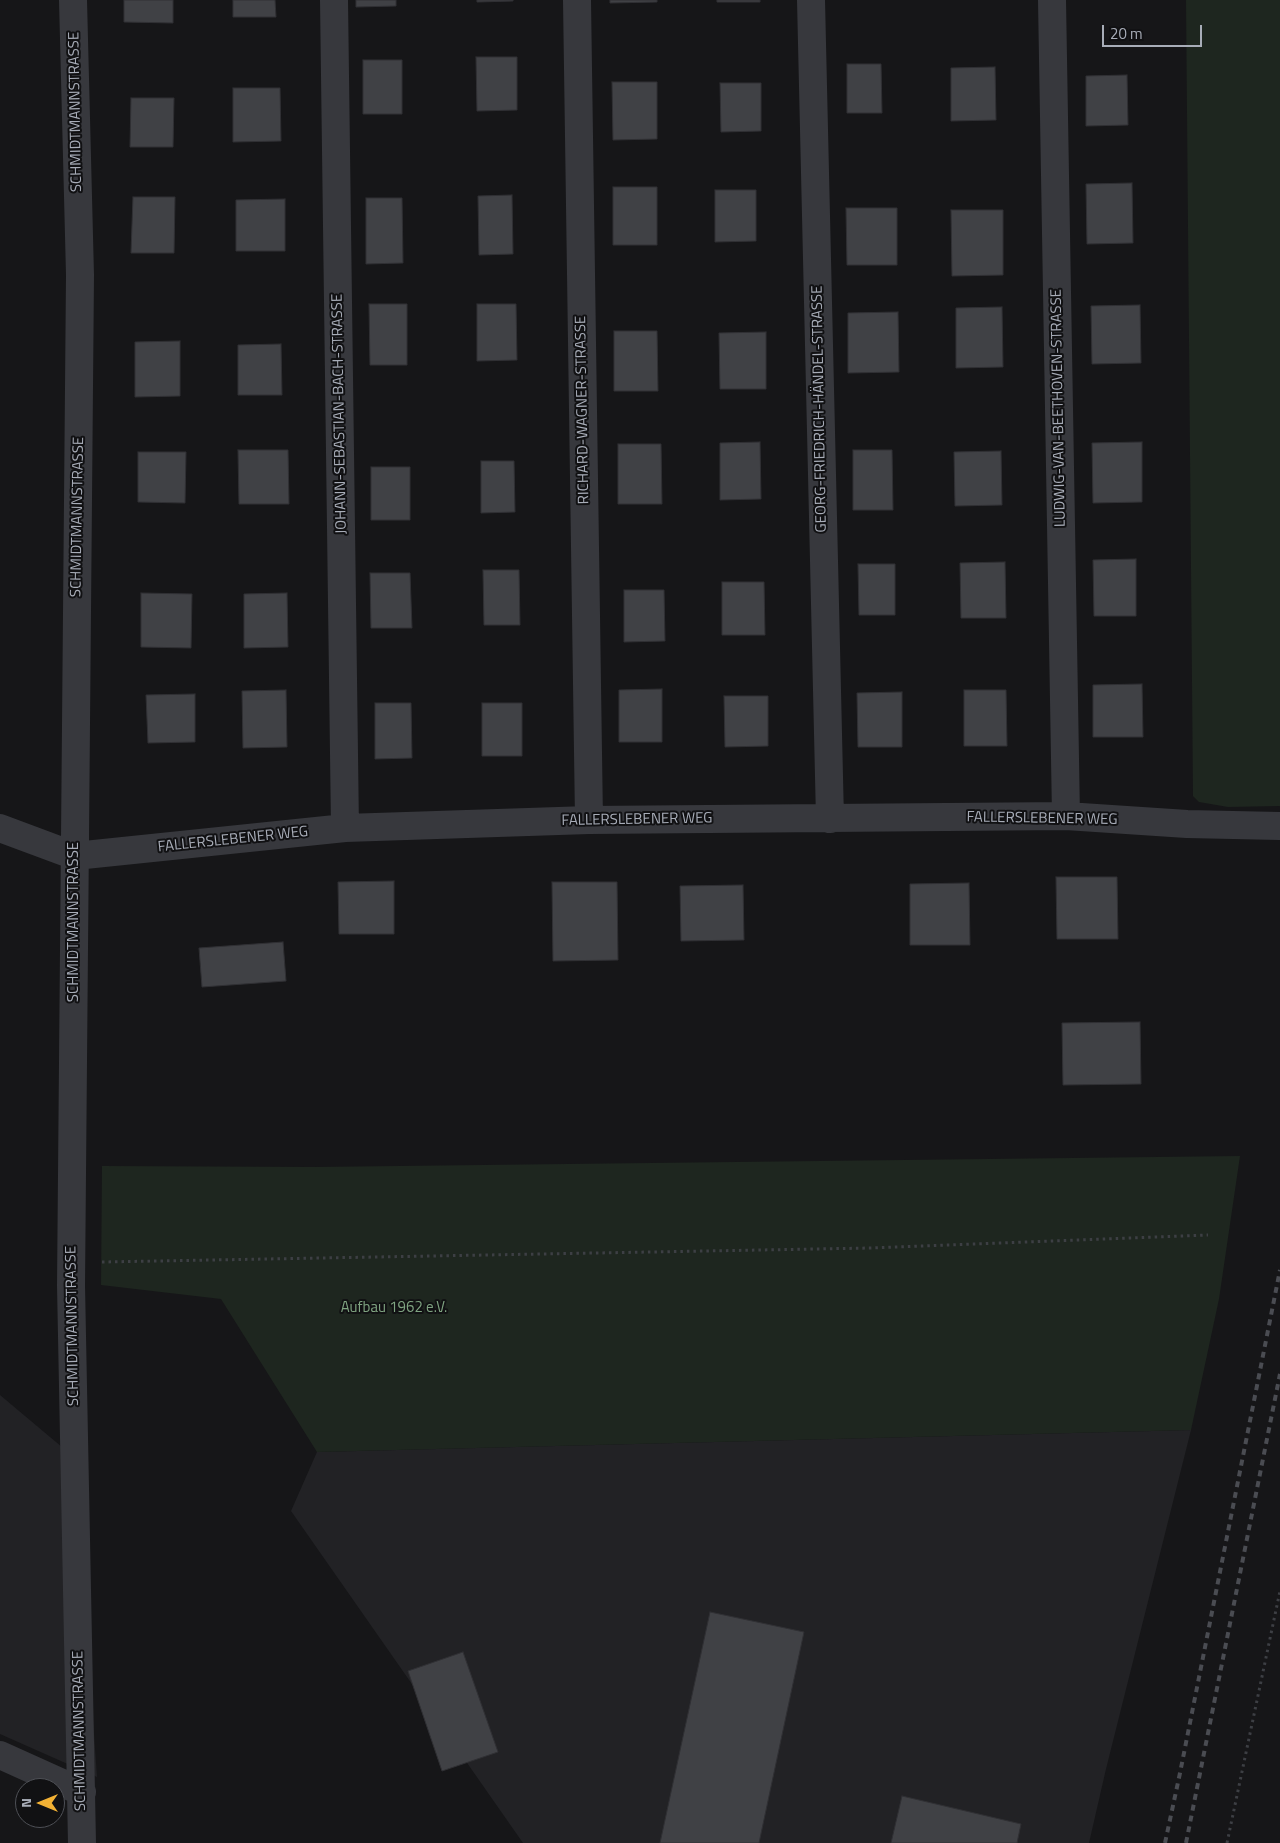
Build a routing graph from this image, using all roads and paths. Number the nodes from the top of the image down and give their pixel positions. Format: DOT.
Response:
graph roads {
  1 [pos="74,0"];
  2 [pos="334,0"];
  3 [pos="577,0"];
  4 [pos="811,0"];
  5 [pos="1052,0"];
  6 [pos="1066,816"];
  7 [pos="830,819"];
  8 [pos="589,820"];
  9 [pos="1280,826"];
  10 [pos="0,828"];
  11 [pos="345,828"];
  12 [pos="75,856"];
  13 [pos="1208,1235"];
  14 [pos="71,1263"];
  15 [pos="1280,1591"];
  16 [pos="0,1755"];
  17 [pos="82,1792"];
  18 [pos="82,1843"];
  19 [pos="1227,1843"];
  1 -- 12 [label="street, SCHMIDTMANNSTRASSE"];
  2 -- 11 [label="street, JOHANN-SEBASTIAN-BACH-STRASSE"];
  3 -- 8 [label="street, RICHARD-WAGNER-STRASSE"];
  4 -- 7 [label="street, GEORG-FRIEDRICH-HÄNDEL-STRASSE"];
  5 -- 6 [label="street, LUDWIG-VAN-BEETHOVEN-STRASSE"];
  6 -- 7 [label="street, FALLERSLEBENER WEG"];
  6 -- 9 [label="street, FALLERSLEBENER WEG"];
  7 -- 8 [label="street, FALLERSLEBENER WEG"];
  8 -- 11 [label="street, FALLERSLEBENER WEG"];
  10 -- 12 [label="street, FALLERSLEBENER WEG"];
  11 -- 12 [label="street, FALLERSLEBENER WEG"];
  12 -- 14 [label="street, SCHMIDTMANNSTRASSE"];
  13 -- 14 [label="path"];
  14 -- 17 [label="street, SCHMIDTMANNSTRASSE"];
  15 -- 19 [label="path"];
  16 -- 17 [label="street"];
  17 -- 18 [label="street, SCHMIDTMANNSTRASSE"];
}
